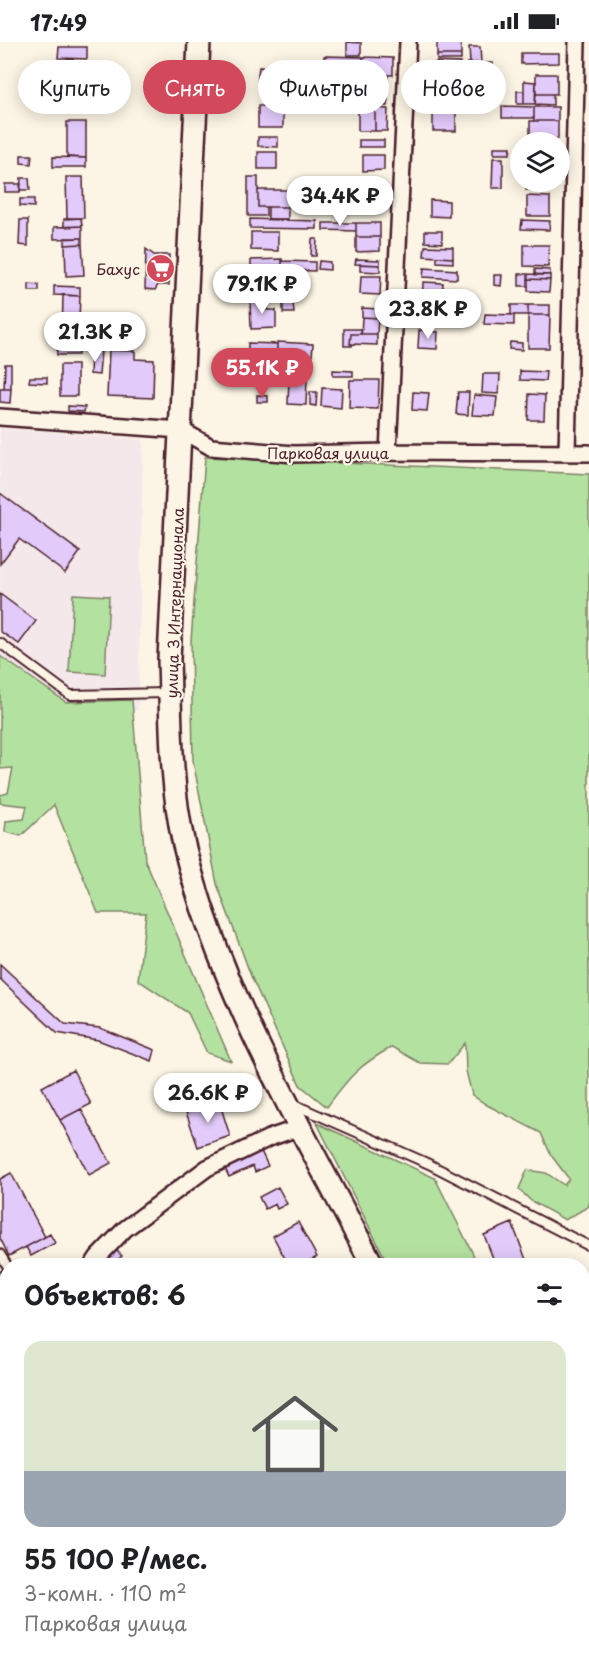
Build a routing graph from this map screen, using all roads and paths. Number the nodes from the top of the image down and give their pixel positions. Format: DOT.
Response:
graph roads {
  1 [pos="199,42"];
  2 [pos="408,42"];
  3 [pos="577,42"];
  4 [pos="0,417"];
  5 [pos="181,430"];
  6 [pos="388,452"];
  7 [pos="567,452"];
  8 [pos="589,453"];
  9 [pos="0,643"];
  10 [pos="170,693"];
  11 [pos="288,1102"];
  12 [pos="301,1127"];
  13 [pos="589,1246"];
  14 [pos="97,1258"];
  15 [pos="369,1258"];
  1 -- 5 [label="main road, улица 3 Интернационала"];
  2 -- 6 [label="street"];
  3 -- 7 [label="street"];
  4 -- 5 [label="street, Парковая улица"];
  5 -- 6 [label="street, Парковая улица"];
  5 -- 10 [label="main road, улица 3 Интернационала"];
  6 -- 7 [label="street, Парковая улица"];
  7 -- 8 [label="street, Парковая улица"];
  9 -- 10 [label="lane"];
  10 -- 11 [label="main road, улица 3 Интернационала"];
  11 -- 12 [label="main road, улица 3 Интернационала"];
  11 -- 13 [label="lane"];
  12 -- 14 [label="street"];
  12 -- 15 [label="main road, улица 3 Интернационала"];
}
